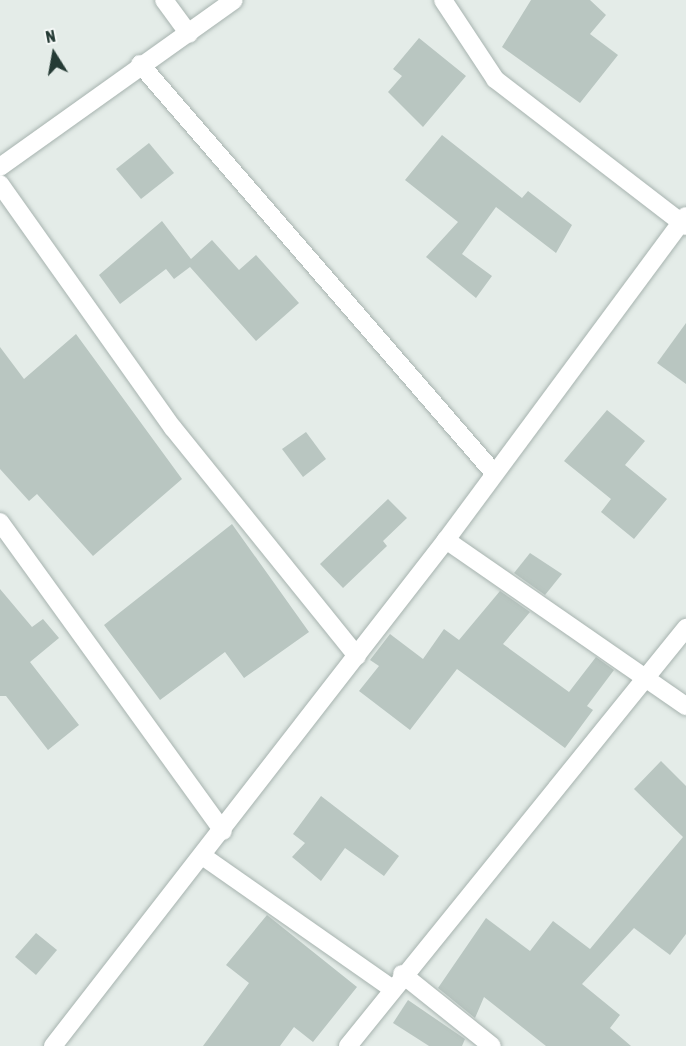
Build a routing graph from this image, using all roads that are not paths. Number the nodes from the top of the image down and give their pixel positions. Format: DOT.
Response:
graph roads {
  1 [pos="164,0"];
  2 [pos="234,0"];
  3 [pos="443,0"];
  4 [pos="189,34"];
  5 [pos="140,64"];
  6 [pos="0,167"];
  7 [pos="0,184"];
  8 [pos="684,221"];
  9 [pos="494,473"];
  10 [pos="0,522"];
  11 [pos="446,540"];
  12 [pos="686,628"];
  13 [pos="357,656"];
  14 [pos="650,679"];
  15 [pos="686,706"];
  16 [pos="223,831"];
  17 [pos="204,857"];
  18 [pos="397,981"];
  19 [pos="53,1046"];
  20 [pos="348,1046"];
  21 [pos="492,1046"];
  1 -- 4 [label="street"];
  2 -- 4 [label="street"];
  3 -- 8 [label="street"];
  4 -- 5 [label="street"];
  5 -- 6 [label="street"];
  5 -- 9 [label="street"];
  7 -- 13 [label="street"];
  8 -- 9 [label="street"];
  9 -- 11 [label="street"];
  10 -- 16 [label="street"];
  11 -- 13 [label="street"];
  11 -- 14 [label="street"];
  12 -- 14 [label="street"];
  13 -- 16 [label="street"];
  14 -- 15 [label="street"];
  14 -- 18 [label="street"];
  16 -- 17 [label="street"];
  17 -- 18 [label="street"];
  17 -- 19 [label="street"];
  18 -- 20 [label="street"];
  18 -- 21 [label="street"];
}
